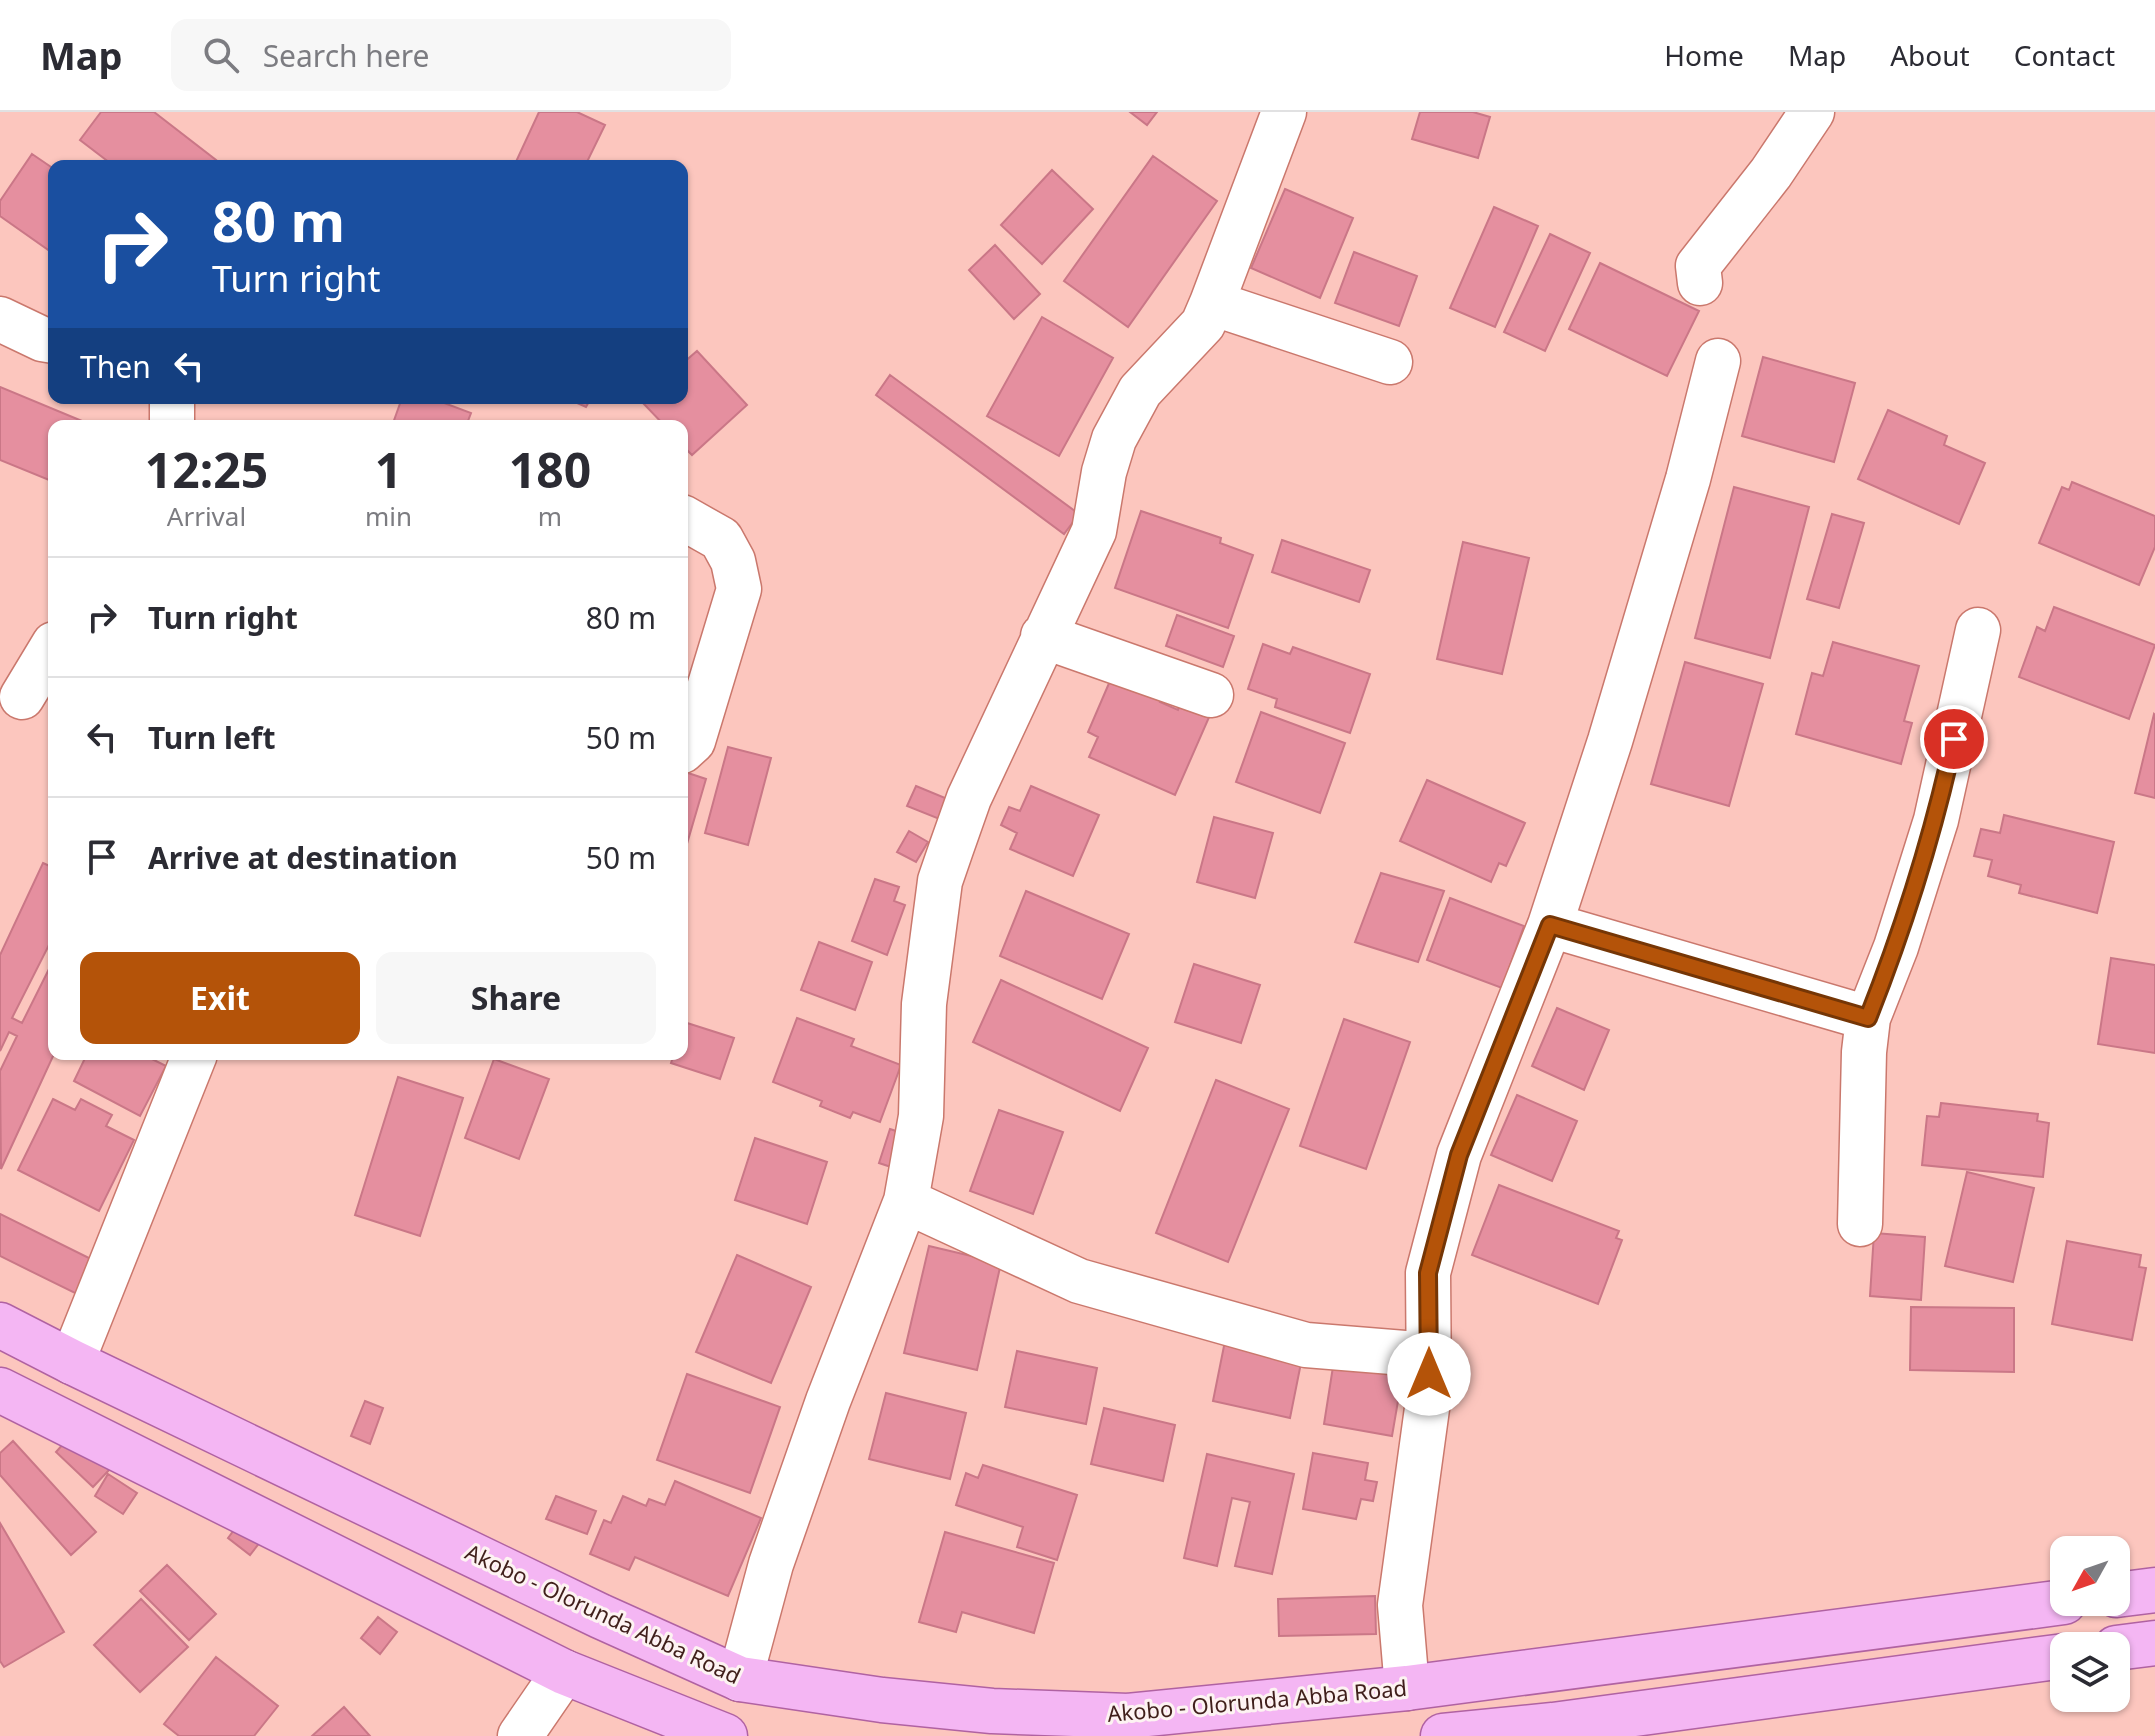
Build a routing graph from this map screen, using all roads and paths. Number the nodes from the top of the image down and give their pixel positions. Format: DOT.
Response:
graph roads {
  1 [pos="1284,112"];
  2 [pos="1812,112"];
  3 [pos="1700,283"];
  4 [pos="1212,303"];
  5 [pos="0,319"];
  6 [pos="48,340"];
  7 [pos="1718,361"];
  8 [pos="1390,362"];
  9 [pos="688,520"];
  10 [pos="1978,630"];
  11 [pos="1043,636"];
  12 [pos="48,654"];
  13 [pos="1211,695"];
  14 [pos="22,697"];
  15 [pos="688,746"];
  16 [pos="1550,925"];
  17 [pos="1868,1018"];
  18 [pos="193,1060"];
  19 [pos="906,1201"];
  20 [pos="1860,1224"];
  21 [pos="0,1325"];
  22 [pos="1429,1355"];
  23 [pos="72,1362"];
  24 [pos="0,1390"];
  25 [pos="2155,1590"];
  26 [pos="2130,1593"];
  27 [pos="2050,1604"];
  28 [pos="2155,1643"];
  29 [pos="2130,1646"];
  30 [pos="2050,1658"];
  31 [pos="564,1672"];
  32 [pos="740,1679"];
  33 [pos="1407,1688"];
  34 [pos="1550,1730"];
  35 [pos="520,1736"];
  36 [pos="725,1736"];
  37 [pos="1443,1736"];
  1 -- 4 [label="street"];
  2 -- 3 [label="street"];
  4 -- 8 [label="street"];
  4 -- 11 [label="street"];
  5 -- 6 [label="street"];
  7 -- 16 [label="street"];
  9 -- 15 [label="street"];
  10 -- 17 [label="street"];
  11 -- 13 [label="street"];
  11 -- 19 [label="street"];
  12 -- 14 [label="street"];
  16 -- 17 [label="street"];
  16 -- 22 [label="street"];
  17 -- 20 [label="street"];
  18 -- 23 [label="street"];
  19 -- 22 [label="street"];
  19 -- 32 [label="street"];
  21 -- 23 [label="main road, Akobo - Olorunda Abba Road"];
  22 -- 33 [label="street"];
  23 -- 32 [label="main road, Akobo - Olorunda Abba Road"];
  24 -- 31 [label="main road"];
  25 -- 26 [label="main road"];
  27 -- 33 [label="main road, Akobo - Olorunda Abba Road"];
  28 -- 29 [label="main road"];
  30 -- 34 [label="main road"];
  31 -- 35 [label="street"];
  31 -- 36 [label="main road"];
  32 -- 33 [label="main road, Akobo - Olorunda Abba Road"];
  34 -- 37 [label="main road"];
}
